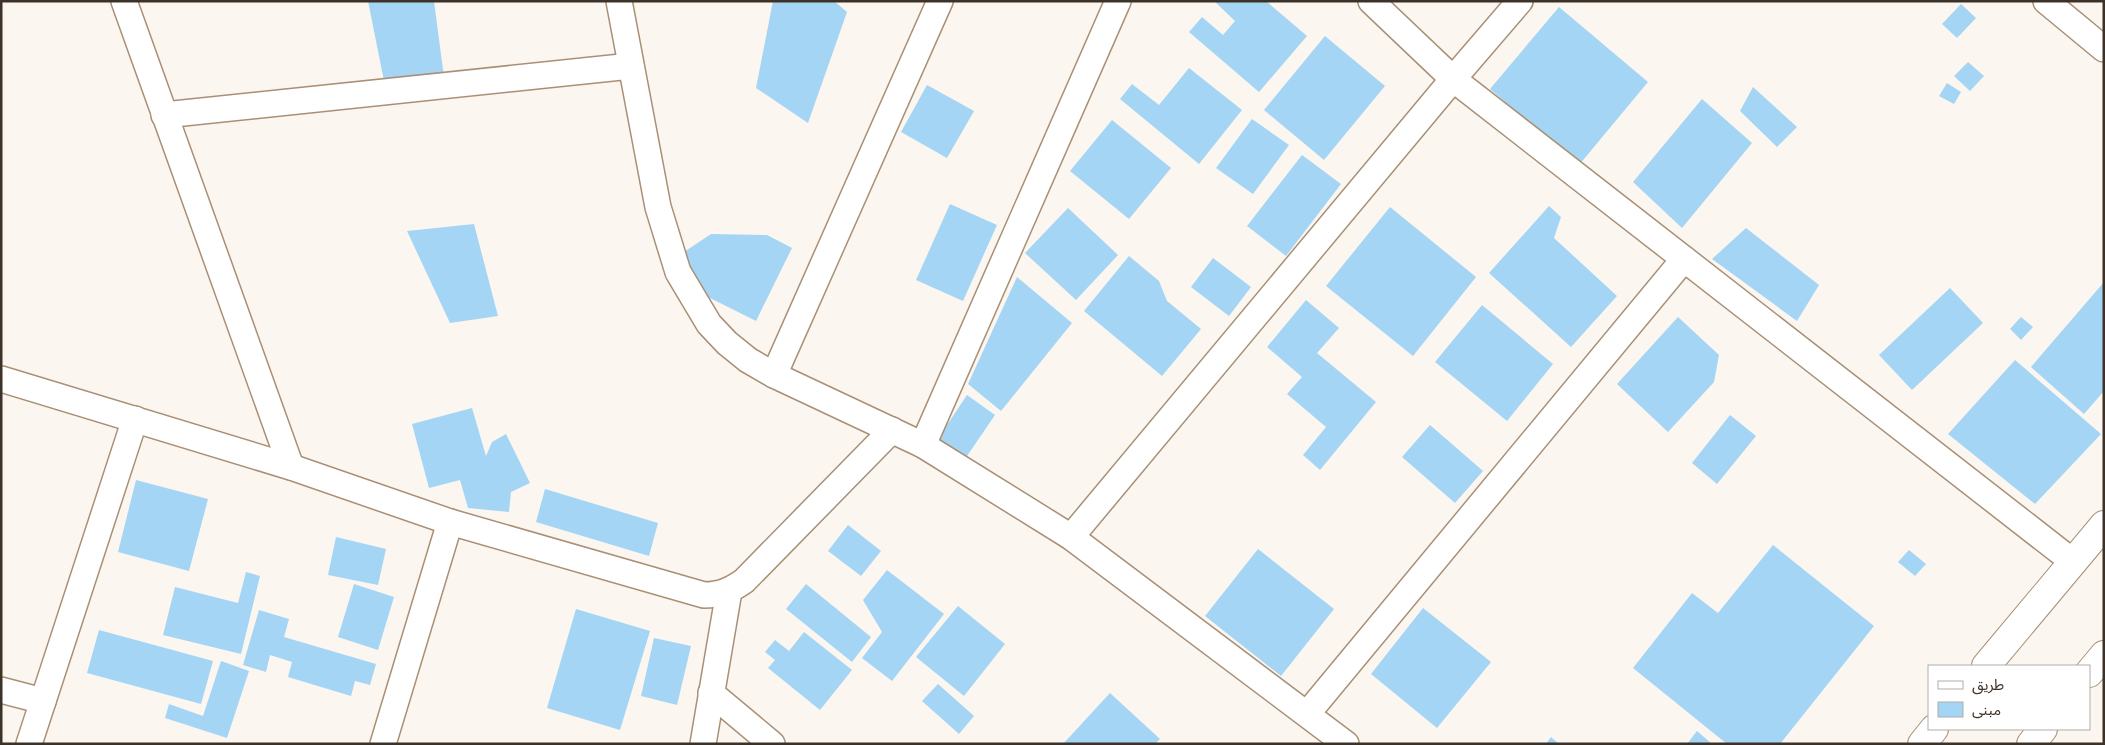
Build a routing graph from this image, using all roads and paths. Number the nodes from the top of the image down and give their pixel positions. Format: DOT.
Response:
graph roads {
  1 [pos="124,1"];
  2 [pos="940,1"];
  3 [pos="1118,1"];
  4 [pos="1371,1"];
  5 [pos="1520,1"];
  6 [pos="2046,1"];
  7 [pos="623,5"];
  8 [pos="2104,49"];
  9 [pos="631,66"];
  10 [pos="1452,79"];
  11 [pos="164,115"];
  12 [pos="1684,259"];
  13 [pos="774,375"];
  14 [pos="1,378"];
  15 [pos="135,419"];
  16 [pos="892,430"];
  17 [pos="923,445"];
  18 [pos="291,467"];
  19 [pos="450,522"];
  20 [pos="2104,525"];
  21 [pos="1071,537"];
  22 [pos="2072,561"];
  23 [pos="729,591"];
  24 [pos="2104,655"];
  25 [pos="1987,665"];
  26 [pos="2090,673"];
  27 [pos="1,690"];
  28 [pos="711,694"];
  29 [pos="43,701"];
  30 [pos="1307,714"];
  31 [pos="1933,730"];
  32 [pos="2042,730"];
  33 [pos="29,744"];
  34 [pos="383,744"];
  35 [pos="703,744"];
  36 [pos="772,744"];
  37 [pos="1346,744"];
  38 [pos="1922,744"];
  39 [pos="2031,744"];
  1 -- 11 [label="street"];
  2 -- 13 [label="street"];
  3 -- 17 [label="street"];
  4 -- 10 [label="street"];
  5 -- 10 [label="street"];
  6 -- 8 [label="street"];
  7 -- 9 [label="street"];
  9 -- 11 [label="street"];
  9 -- 13 [label="street"];
  10 -- 12 [label="street"];
  10 -- 21 [label="street"];
  11 -- 18 [label="street"];
  12 -- 22 [label="street"];
  12 -- 30 [label="street"];
  13 -- 16 [label="street"];
  14 -- 15 [label="street"];
  15 -- 18 [label="street"];
  15 -- 29 [label="street"];
  16 -- 17 [label="street"];
  16 -- 23 [label="street"];
  17 -- 21 [label="street"];
  18 -- 19 [label="street"];
  19 -- 23 [label="street"];
  19 -- 34 [label="street"];
  20 -- 22 [label="main road"];
  21 -- 30 [label="street"];
  22 -- 25 [label="main road"];
  23 -- 28 [label="street"];
  24 -- 26 [label="main road"];
  27 -- 29 [label="street"];
  28 -- 35 [label="street"];
  28 -- 36 [label="street"];
  29 -- 33 [label="street"];
  30 -- 37 [label="street"];
  31 -- 38 [label="main road"];
  32 -- 39 [label="main road"];
}
